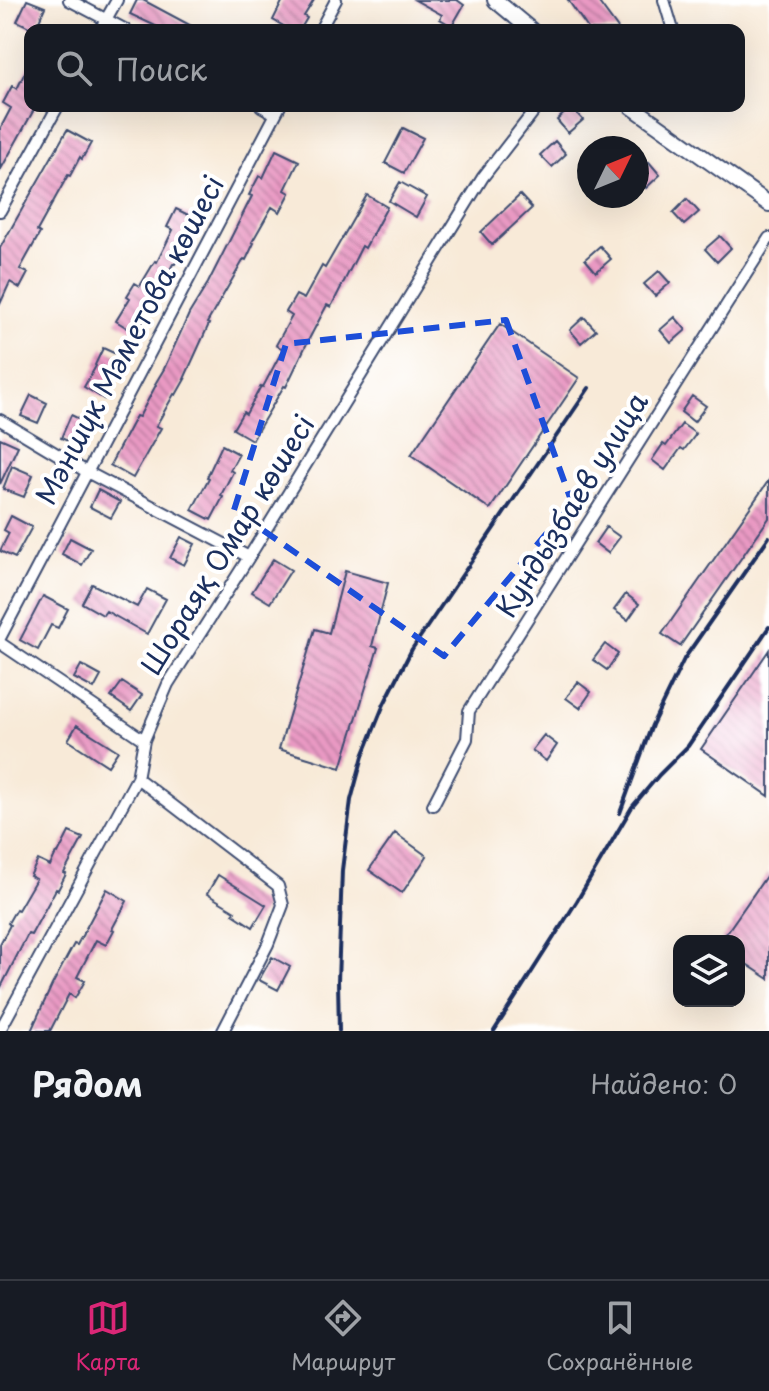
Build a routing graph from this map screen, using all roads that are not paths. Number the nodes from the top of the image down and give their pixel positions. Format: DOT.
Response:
graph roads {
  1 [pos="69,0"];
  2 [pos="117,0"];
  3 [pos="336,0"];
  4 [pos="495,0"];
  5 [pos="664,0"];
  6 [pos="106,19"];
  7 [pos="103,24"];
  8 [pos="115,24"];
  9 [pos="323,24"];
  10 [pos="524,24"];
  11 [pos="671,24"];
  12 [pos="55,112"];
  13 [pos="277,112"];
  14 [pos="533,112"];
  15 [pos="644,112"];
  16 [pos="769,204"];
  17 [pos="0,211"];
  18 [pos="769,238"];
  19 [pos="0,420"];
  20 [pos="87,472"];
  21 [pos="249,557"];
  22 [pos="0,641"];
  23 [pos="144,740"];
  24 [pos="137,778"];
  25 [pos="433,805"];
  26 [pos="0,1030"];
  27 [pos="223,1031"];
  1 -- 6 [label="street"];
  2 -- 6 [label="street"];
  3 -- 9 [label="street"];
  4 -- 10 [label="street"];
  5 -- 11 [label="street"];
  6 -- 7 [label="street"];
  6 -- 8 [label="street"];
  12 -- 17 [label="street"];
  13 -- 20 [label="street, Мәншүк Мәметова көшесі"];
  14 -- 21 [label="street, Шораяқ Омар көшесі"];
  15 -- 16 [label="street"];
  18 -- 25 [label="street, Кундызбаев улица"];
  19 -- 20 [label="street"];
  20 -- 21 [label="street"];
  20 -- 22 [label="street, Мәншүк Мәметова көшесі"];
  21 -- 23 [label="street, Шораяқ Омар көшесі"];
  22 -- 23 [label="street"];
  23 -- 24 [label="street, Шораяқ Омар көшесі"];
  24 -- 26 [label="street, Шораяқ Омар көшесі"];
  24 -- 27 [label="street"];
}
